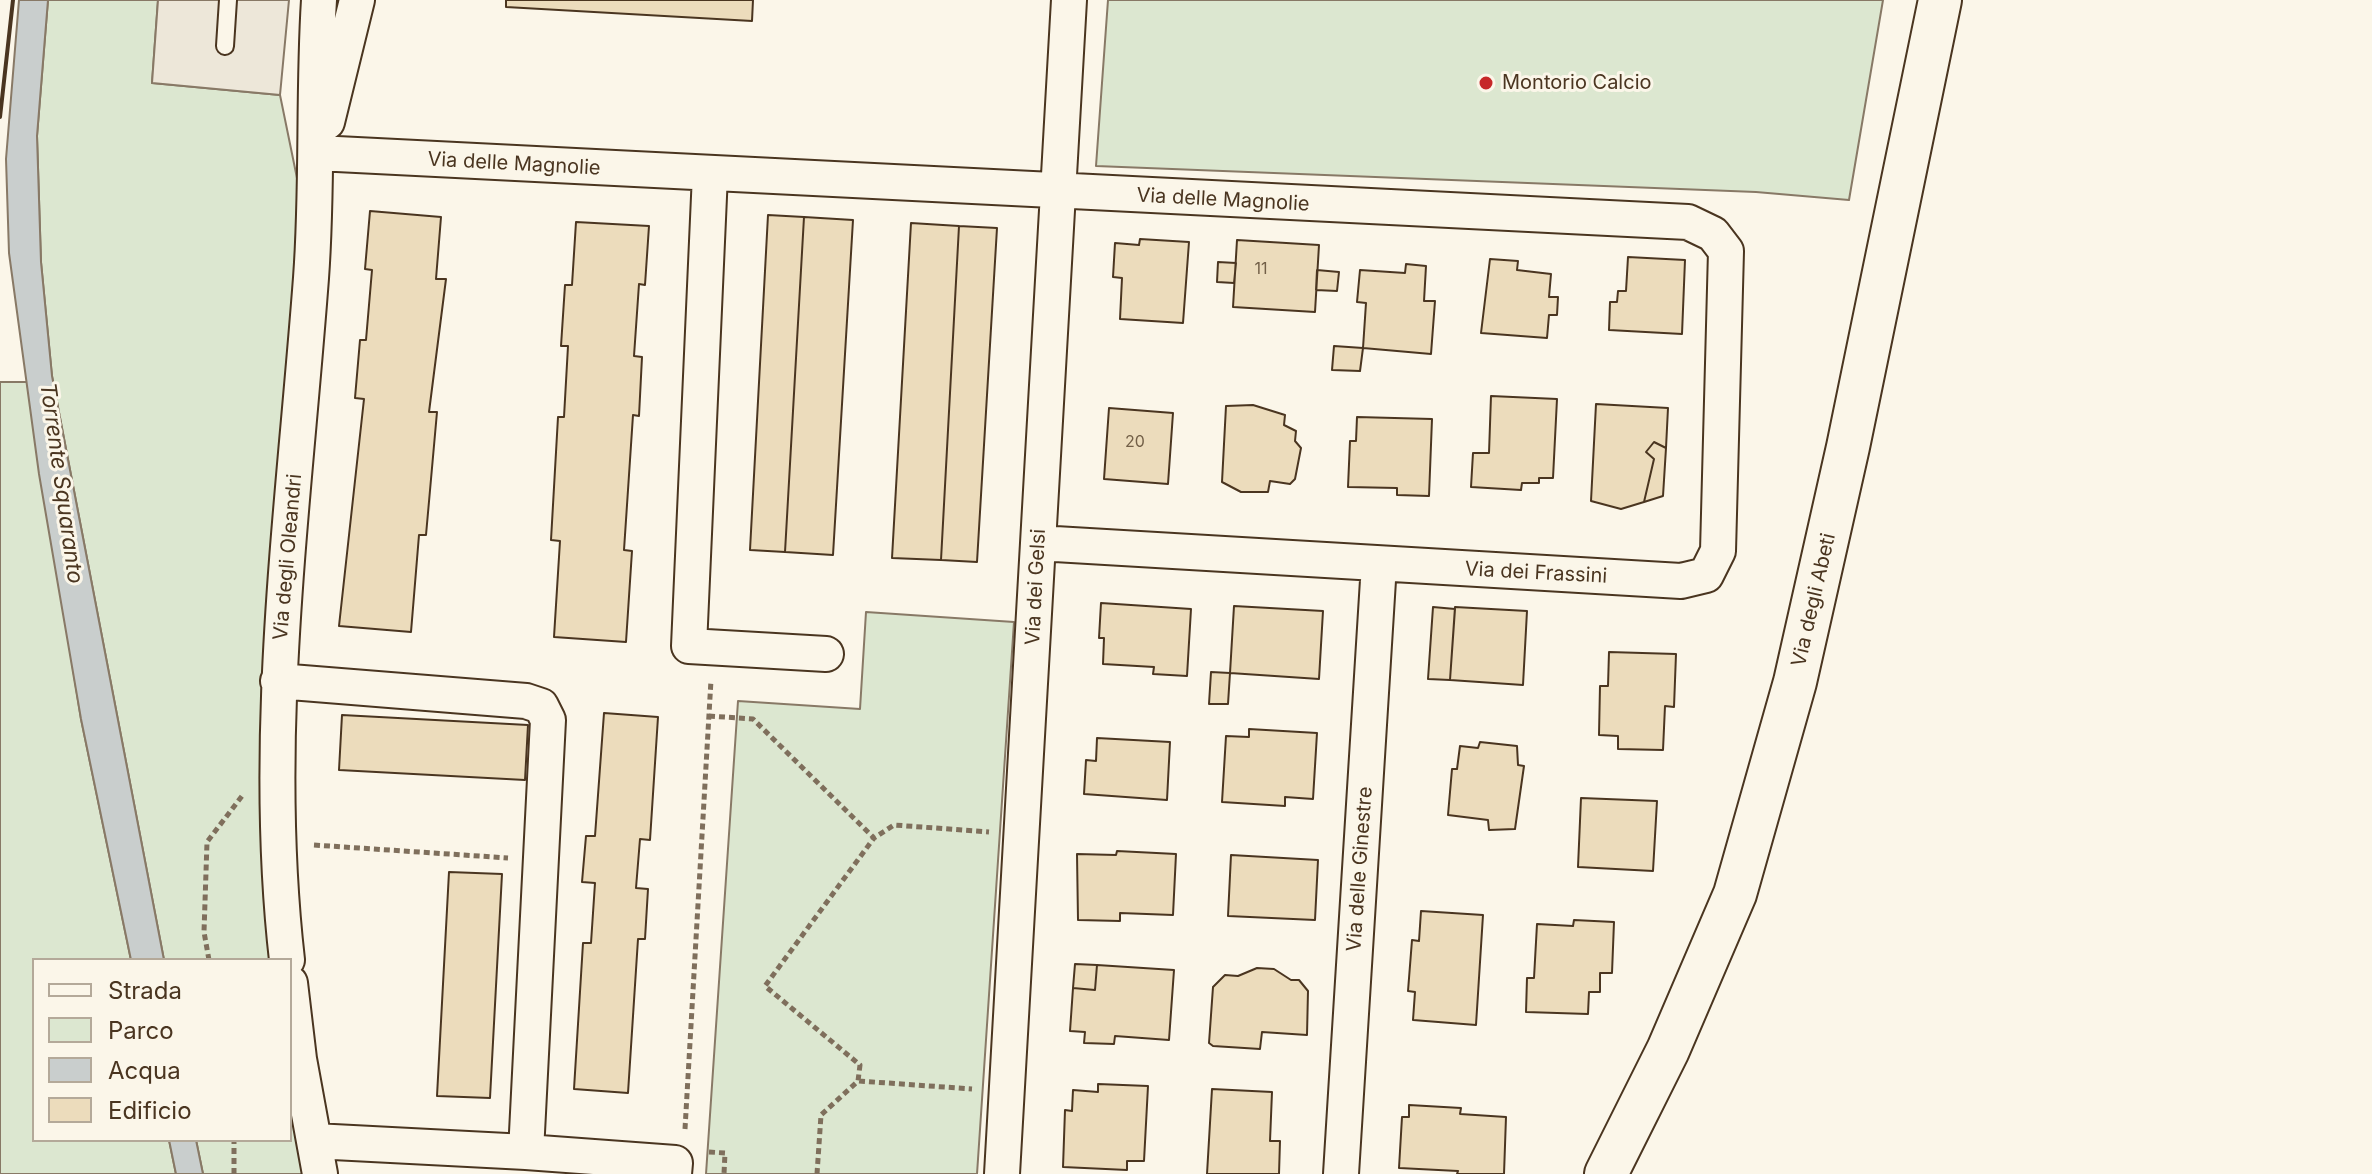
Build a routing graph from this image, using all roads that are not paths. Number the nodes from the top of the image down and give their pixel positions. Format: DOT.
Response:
graph roads {
  1 [pos="228,0"];
  2 [pos="319,0"];
  3 [pos="357,0"];
  4 [pos="1069,0"];
  5 [pos="1940,0"];
  6 [pos="225,46"];
  7 [pos="317,153"];
  8 [pos="710,174"];
  9 [pos="1058,192"];
  10 [pos="1726,251"];
  11 [pos="1038,543"];
  12 [pos="1379,564"];
  13 [pos="826,654"];
  14 [pos="278,681"];
  15 [pos="287,958"];
  16 [pos="292,1000"];
  17 [pos="526,1152"];
  18 [pos="317,1158"];
  19 [pos="674,1169"];
  20 [pos="1002,1174"];
  21 [pos="1341,1174"];
  22 [pos="1606,1174"];
  1 -- 6 [label="lane"];
  2 -- 7 [label="street, Via degli Oleandri"];
  3 -- 7 [label="street, Via degli Oleandri"];
  4 -- 9 [label="street, Via dei Gelsi"];
  5 -- 22 [label="street, Via degli Abeti"];
  7 -- 8 [label="street, Via delle Magnolie"];
  7 -- 14 [label="street, Via degli Oleandri"];
  8 -- 9 [label="street, Via delle Magnolie"];
  8 -- 13 [label="street"];
  9 -- 10 [label="street, Via delle Magnolie"];
  9 -- 11 [label="street, Via dei Gelsi"];
  10 -- 12 [label="street, Via dei Frassini"];
  11 -- 12 [label="street, Via dei Frassini"];
  11 -- 20 [label="street, Via dei Gelsi"];
  12 -- 21 [label="street, Via delle Ginestre"];
  14 -- 15 [label="street, Via degli Oleandri"];
  14 -- 17 [label="street"];
  16 -- 18 [label="street"];
  17 -- 18 [label="street"];
  17 -- 19 [label="street"];
}
